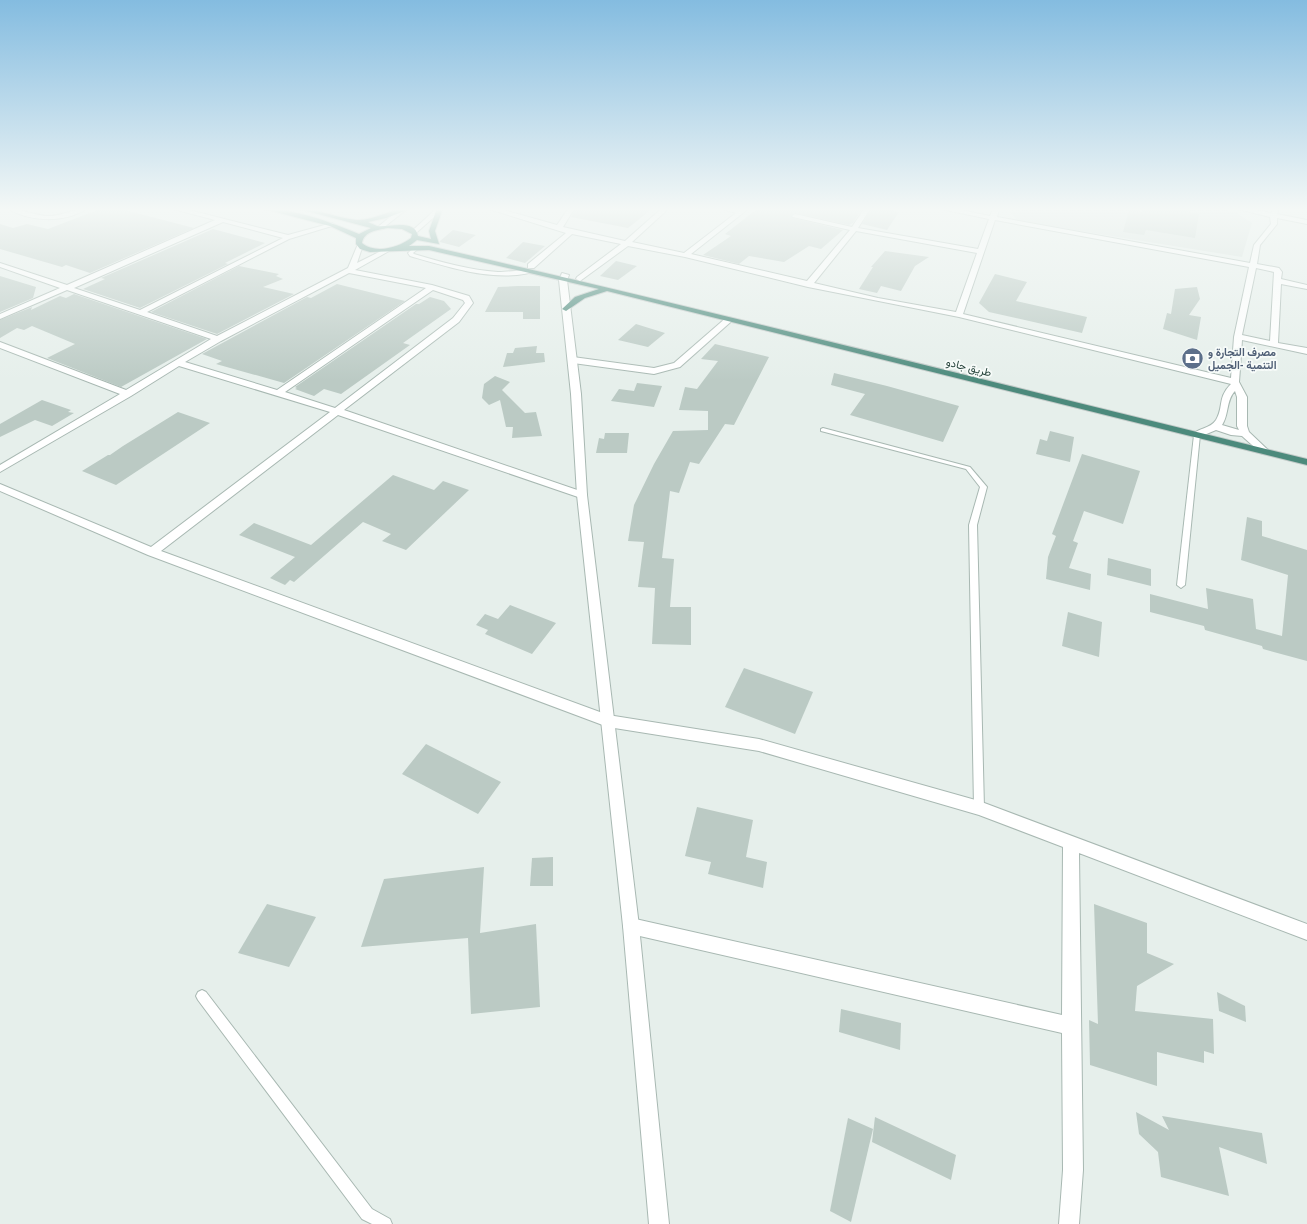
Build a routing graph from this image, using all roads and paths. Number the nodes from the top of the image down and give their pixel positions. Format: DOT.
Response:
graph roads {
  1 [pos="3,266"];
  2 [pos="115,266"];
  3 [pos="232,266"];
  4 [pos="352,266"];
  5 [pos="359,266"];
  6 [pos="456,266"];
  7 [pos="515,266"];
  8 [pos="520,266"];
  9 [pos="533,266"];
  10 [pos="597,266"];
  11 [pos="731,266"];
  12 [pos="824,266"];
  13 [pos="977,266"];
  14 [pos="1252,266"];
  15 [pos="1257,266"];
  16 [pos="530,269"];
  17 [pos="350,271"];
  18 [pos="564,277"];
  19 [pos="580,279"];
  20 [pos="1278,281"];
  21 [pos="808,285"];
  22 [pos="66,287"];
  23 [pos="432,287"];
  24 [pos="1307,287"];
  25 [pos="612,290"];
  26 [pos="626,293"];
  27 [pos="566,309"];
  28 [pos="140,313"];
  29 [pos="959,315"];
  30 [pos="0,317"];
  31 [pos="730,319"];
  32 [pos="1238,337"];
  33 [pos="218,339"];
  34 [pos="1274,344"];
  35 [pos="0,345"];
  36 [pos="1307,351"];
  37 [pos="573,360"];
  38 [pos="178,363"];
  39 [pos="1235,383"];
  40 [pos="278,393"];
  41 [pos="128,394"];
  42 [pos="337,411"];
  43 [pos="1217,427"];
  44 [pos="823,430"];
  45 [pos="1245,433"];
  46 [pos="1197,435"];
  47 [pos="1264,452"];
  48 [pos="1307,462"];
  49 [pos="0,469"];
  50 [pos="0,487"];
  51 [pos="582,495"];
  52 [pos="152,552"];
  53 [pos="1182,585"];
  54 [pos="608,721"];
  55 [pos="979,808"];
  56 [pos="1071,843"];
  57 [pos="631,926"];
  58 [pos="1307,932"];
  59 [pos="202,996"];
  60 [pos="1071,1026"];
  61 [pos="385,1224"];
  62 [pos="659,1224"];
  63 [pos="1069,1224"];
  1 -- 22 [label="street"];
  2 -- 22 [label="street"];
  3 -- 28 [label="street"];
  4 -- 17 [label="street"];
  5 -- 17 [label="street"];
  6 -- 16 [label="lane"];
  7 -- 16 [label="highway, طريق جادو"];
  8 -- 16 [label="highway, طريق جادو"];
  9 -- 16 [label="street"];
  10 -- 19 [label="street"];
  11 -- 21 [label="street"];
  12 -- 21 [label="street"];
  13 -- 29 [label="street"];
  14 -- 32 [label="street"];
  15 -- 20 [label="street"];
  16 -- 18 [label="highway, طريق جادو"];
  17 -- 23 [label="street"];
  17 -- 33 [label="street"];
  18 -- 19 [label="highway, طريق جادو"];
  18 -- 25 [label="highway, طريق جادو"];
  18 -- 27 [label="street"];
  19 -- 26 [label="highway, طريق جادو"];
  20 -- 24 [label="street"];
  20 -- 34 [label="street"];
  21 -- 29 [label="street"];
  22 -- 28 [label="street"];
  22 -- 30 [label="street"];
  23 -- 40 [label="street"];
  23 -- 42 [label="street"];
  25 -- 26 [label="highway, طريق جادو"];
  25 -- 27 [label="highway"];
  26 -- 31 [label="highway, طريق جادو"];
  27 -- 37 [label="street"];
  28 -- 33 [label="street"];
  29 -- 39 [label="street"];
  31 -- 37 [label="street"];
  31 -- 46 [label="highway, طريق جادو"];
  32 -- 34 [label="street"];
  32 -- 39 [label="street"];
  33 -- 38 [label="street"];
  34 -- 36 [label="street"];
  35 -- 41 [label="street"];
  37 -- 51 [label="street"];
  38 -- 40 [label="street"];
  38 -- 41 [label="street"];
  39 -- 43 [label="street"];
  39 -- 45 [label="street"];
  40 -- 42 [label="street"];
  41 -- 49 [label="street"];
  42 -- 51 [label="street"];
  42 -- 52 [label="street"];
  43 -- 45 [label="street"];
  43 -- 46 [label="street"];
  44 -- 55 [label="lane"];
  45 -- 47 [label="street"];
  46 -- 47 [label="highway, طريق جادو"];
  46 -- 53 [label="lane"];
  47 -- 48 [label="highway, طريق جادو"];
  50 -- 52 [label="street"];
  51 -- 54 [label="street"];
  52 -- 54 [label="street"];
  54 -- 55 [label="street"];
  54 -- 57 [label="street"];
  55 -- 56 [label="street"];
  56 -- 58 [label="street"];
  56 -- 60 [label="street"];
  57 -- 60 [label="street"];
  57 -- 62 [label="street"];
  59 -- 61 [label="lane"];
  60 -- 63 [label="street"];
}
